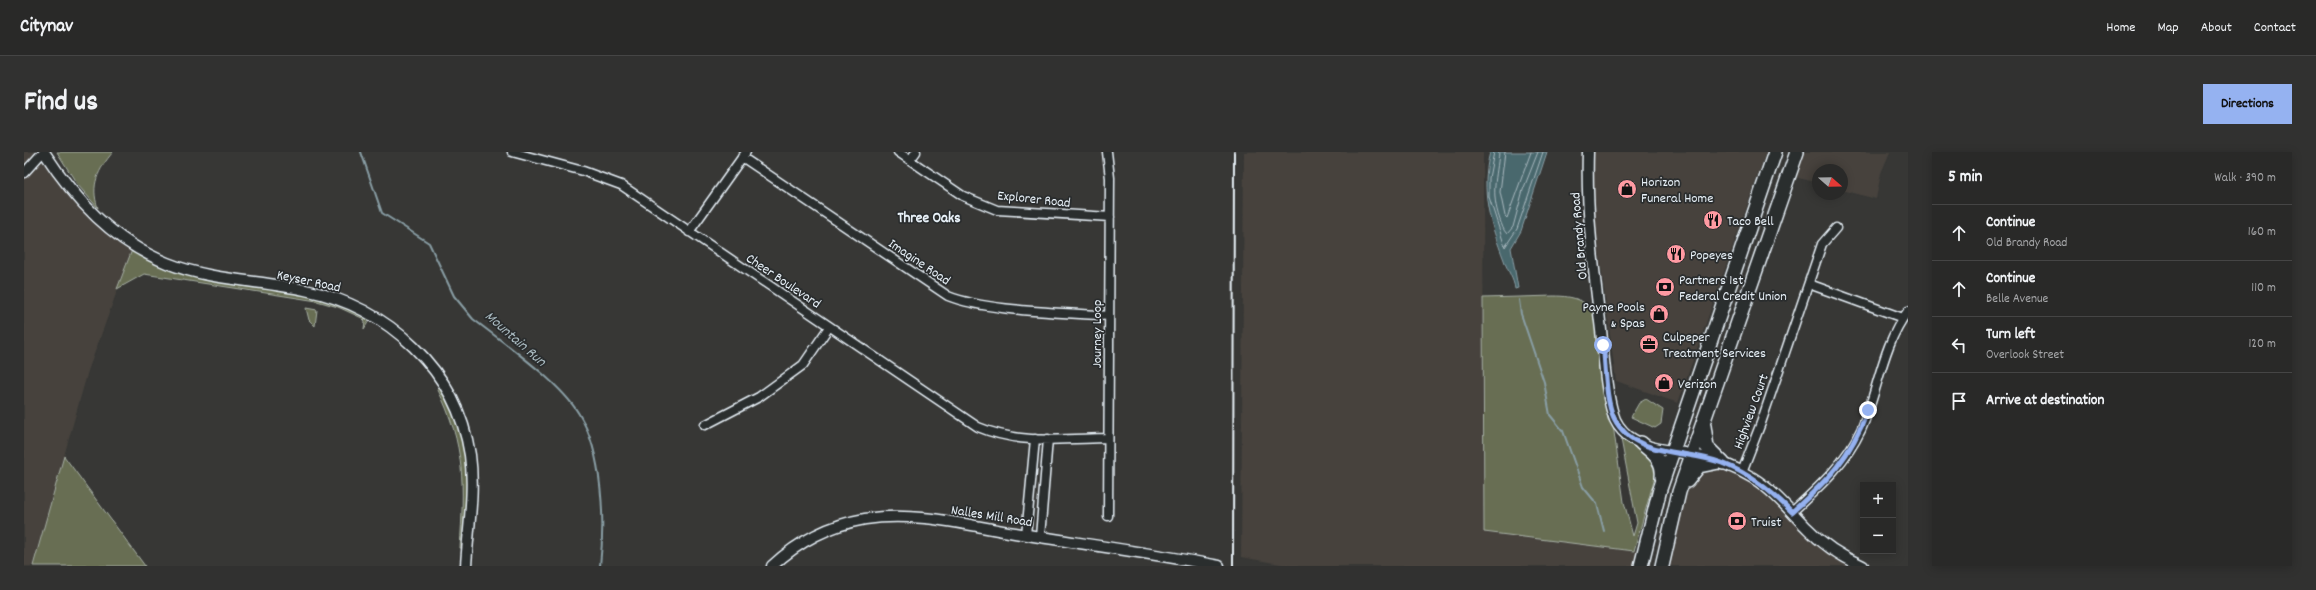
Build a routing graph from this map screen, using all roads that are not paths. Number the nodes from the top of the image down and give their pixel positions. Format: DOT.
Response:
graph roads {
  1 [pos="44,152"];
  2 [pos="512,152"];
  3 [pos="898,152"];
  4 [pos="916,152"];
  5 [pos="1107,152"];
  6 [pos="1588,152"];
  7 [pos="1775,152"];
  8 [pos="1797,152"];
  9 [pos="744,154"];
  10 [pos="910,160"];
  11 [pos="24,172"];
  12 [pos="1754,214"];
  13 [pos="1110,217"];
  14 [pos="1773,221"];
  15 [pos="1836,228"];
  16 [pos="689,232"];
  17 [pos="1808,284"];
  18 [pos="1906,314"];
  19 [pos="1109,316"];
  20 [pos="829,326"];
  21 [pos="1706,415"];
  22 [pos="705,425"];
  23 [pos="1108,438"];
  24 [pos="1035,439"];
  25 [pos="1048,439"];
  26 [pos="1641,444"];
  27 [pos="1672,453"];
  28 [pos="1692,454"];
  29 [pos="1721,463"];
  30 [pos="1742,472"];
  31 [pos="1660,489"];
  32 [pos="1679,492"];
  33 [pos="1792,512"];
  34 [pos="1108,516"];
  35 [pos="1026,535"];
  36 [pos="1040,537"];
  37 [pos="466,566"];
  38 [pos="772,566"];
  39 [pos="1218,566"];
  40 [pos="1641,566"];
  41 [pos="1662,566"];
  42 [pos="1863,566"];
  1 -- 11 [label="street"];
  1 -- 37 [label="street, Keyser Road"];
  2 -- 16 [label="street, Cheer Boulevard"];
  3 -- 10 [label="street, Explorer Road"];
  4 -- 10 [label="street"];
  5 -- 13 [label="street, Journey Loop"];
  6 -- 26 [label="street, Old Brandy Road"];
  7 -- 12 [label="main road"];
  8 -- 14 [label="main road"];
  9 -- 16 [label="street"];
  9 -- 19 [label="street, Imagine Road"];
  10 -- 13 [label="street, Explorer Road"];
  12 -- 14 [label="main road"];
  12 -- 27 [label="main road"];
  13 -- 19 [label="street, Journey Loop"];
  14 -- 21 [label="main road"];
  15 -- 17 [label="street, Highview Court"];
  16 -- 20 [label="street, Cheer Boulevard"];
  17 -- 18 [label="street"];
  17 -- 30 [label="street, Highview Court"];
  18 -- 33 [label="street"];
  19 -- 23 [label="street, Journey Loop"];
  20 -- 22 [label="street"];
  20 -- 24 [label="street, Cheer Boulevard"];
  21 -- 28 [label="main road"];
  21 -- 29 [label="main road"];
  23 -- 25 [label="street, Cheer Boulevard"];
  23 -- 34 [label="street, Journey Loop"];
  24 -- 25 [label="street, Cheer Boulevard"];
  24 -- 35 [label="street"];
  25 -- 36 [label="street"];
  26 -- 27 [label="street, Old Brandy Road"];
  26 -- 31 [label="main road"];
  27 -- 28 [label="street, Old Brandy Road"];
  27 -- 31 [label="main road"];
  28 -- 29 [label="street, Old Brandy Road"];
  28 -- 32 [label="main road"];
  29 -- 30 [label="street, Old Brandy Road"];
  29 -- 32 [label="main road"];
  30 -- 33 [label="street, Old Brandy Road"];
  31 -- 40 [label="main road"];
  32 -- 41 [label="main road"];
  33 -- 42 [label="street, Old Brandy Road"];
  35 -- 36 [label="street, Nalles Mill Road"];
  35 -- 38 [label="street, Nalles Mill Road"];
  36 -- 39 [label="street, Nalles Mill Road"];
}
